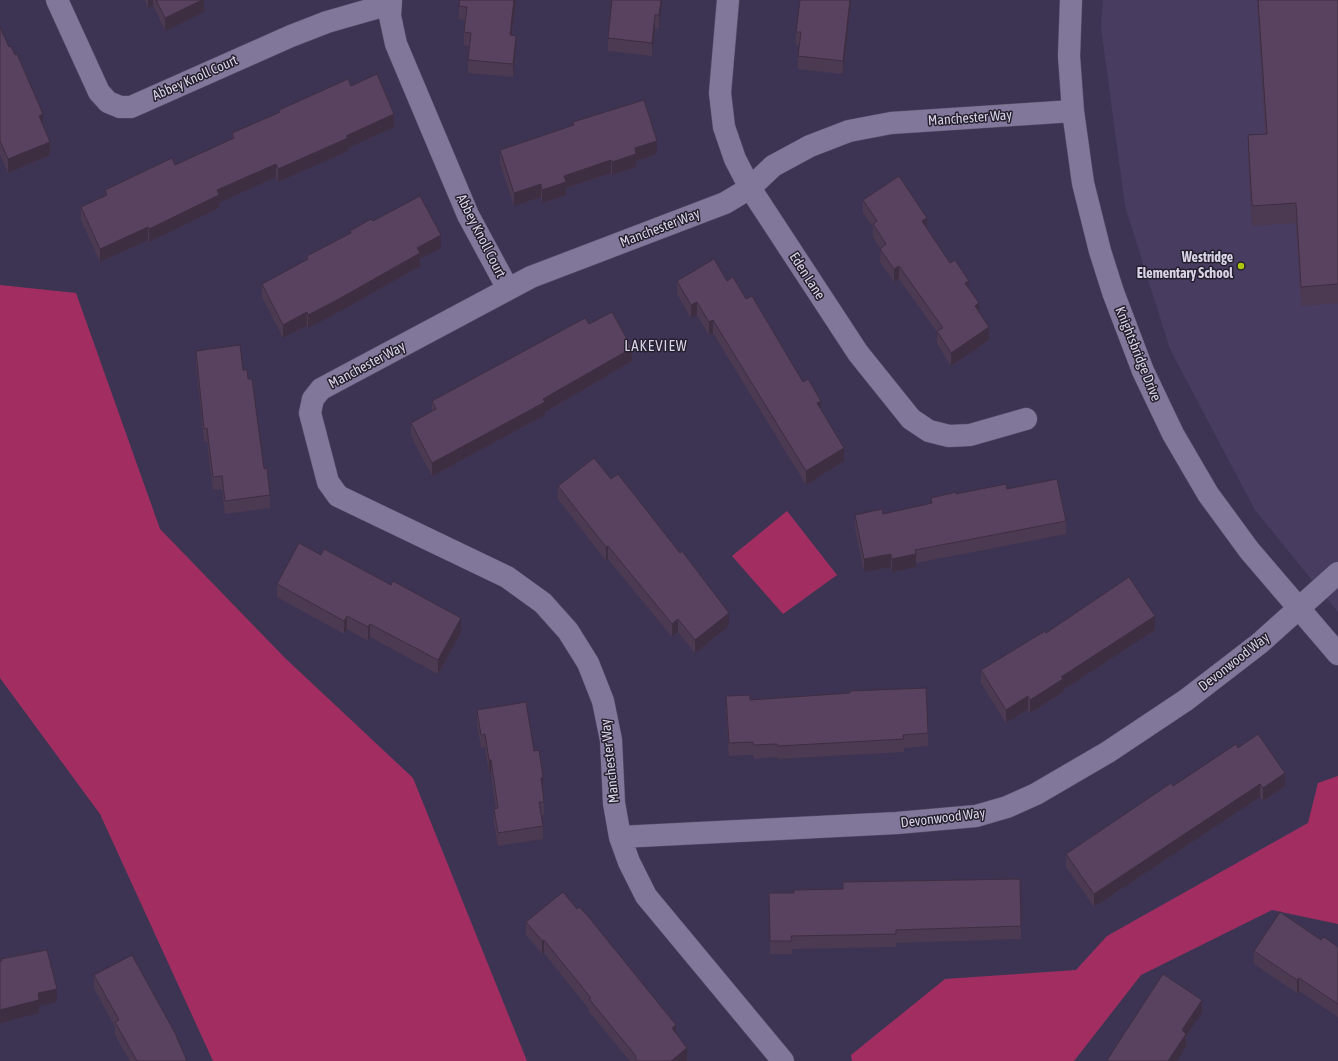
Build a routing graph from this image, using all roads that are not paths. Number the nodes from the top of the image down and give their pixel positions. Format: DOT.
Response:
graph roads {
  1 [pos="57,0"];
  2 [pos="728,0"];
  3 [pos="1071,0"];
  4 [pos="391,2"];
  5 [pos="1073,111"];
  6 [pos="750,188"];
  7 [pos="508,289"];
  8 [pos="1026,419"];
  9 [pos="1338,573"];
  10 [pos="1299,609"];
  11 [pos="1338,654"];
  12 [pos="620,837"];
  13 [pos="783,1061"];
  1 -- 4 [label="street, Abbey Knoll Court"];
  2 -- 6 [label="street, Eden Lane"];
  3 -- 5 [label="street, Knightsbridge Drive"];
  4 -- 7 [label="street, Abbey Knoll Court"];
  5 -- 6 [label="street, Manchester Way"];
  5 -- 10 [label="street, Knightsbridge Drive"];
  6 -- 7 [label="street, Manchester Way"];
  6 -- 8 [label="street, Eden Lane"];
  7 -- 12 [label="street, Manchester Way"];
  9 -- 10 [label="street, Devonwood Way"];
  10 -- 11 [label="street, Knightsbridge Drive"];
  10 -- 12 [label="street, Devonwood Way"];
  12 -- 13 [label="street, Manchester Way"];
}
